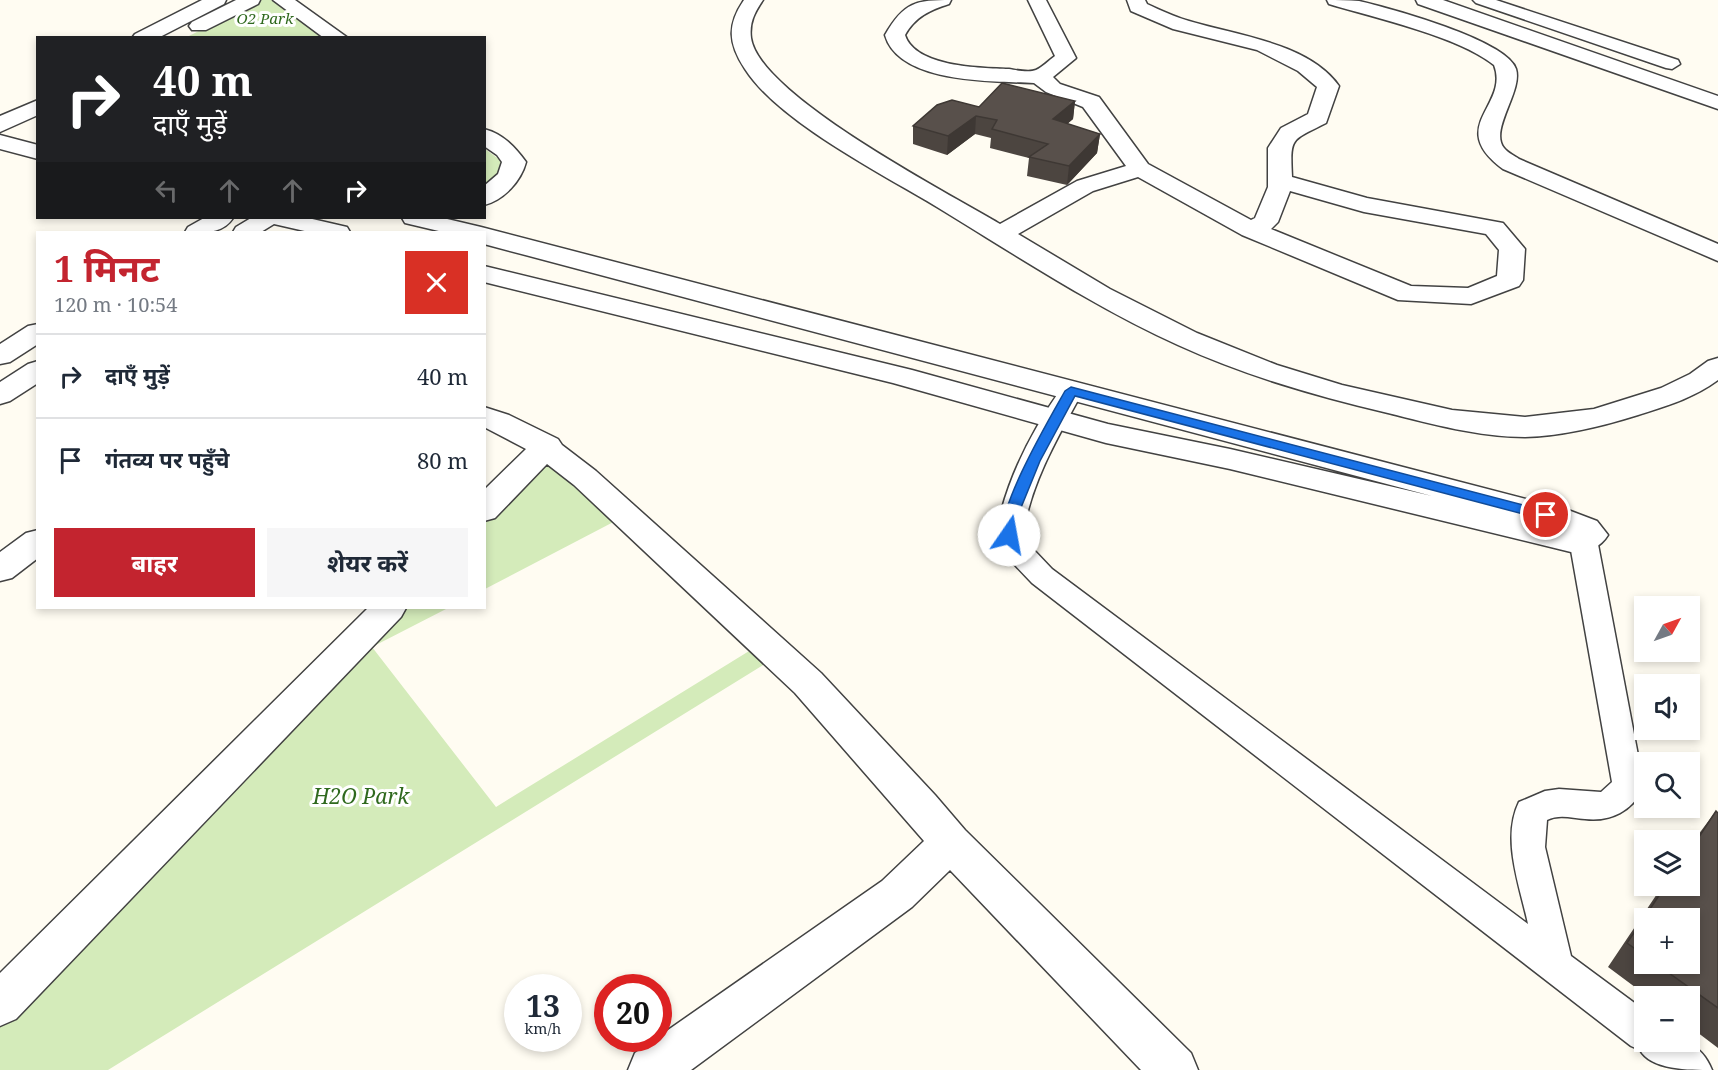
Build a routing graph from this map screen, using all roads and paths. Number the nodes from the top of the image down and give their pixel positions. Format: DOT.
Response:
graph roads {
  1 [pos="217,0"];
  2 [pos="251,0"];
  3 [pos="282,0"];
  4 [pos="754,0"];
  5 [pos="942,0"];
  6 [pos="1037,0"];
  7 [pos="1136,0"];
  8 [pos="1336,0"];
  9 [pos="1425,0"];
  10 [pos="1481,0"];
  11 [pos="146,36"];
  12 [pos="180,36"];
  13 [pos="335,36"];
  14 [pos="1672,64"];
  15 [pos="1041,77"];
  16 [pos="36,90"];
  17 [pos="1718,103"];
  18 [pos="1,110"];
  19 [pos="35,110"];
  20 [pos="486,137"];
  21 [pos="0,142"];
  22 [pos="36,151"];
  23 [pos="1140,169"];
  24 [pos="1280,181"];
  25 [pos="486,197"];
  26 [pos="219,219"];
  27 [pos="265,219"];
  28 [pos="283,219"];
  29 [pos="424,219"];
  30 [pos="453,222"];
  31 [pos="1251,230"];
  32 [pos="199,231"];
  33 [pos="247,231"];
  34 [pos="334,231"];
  35 [pos="470,231"];
  36 [pos="1000,234"];
  37 [pos="486,237"];
  38 [pos="1718,253"];
  39 [pos="486,274"];
  40 [pos="36,333"];
  41 [pos="0,356"];
  42 [pos="1718,367"];
  43 [pos="36,371"];
  44 [pos="1071,391"];
  45 [pos="0,395"];
  46 [pos="486,417"];
  47 [pos="1056,419"];
  48 [pos="547,446"];
  49 [pos="486,508"];
  50 [pos="1583,539"];
  51 [pos="36,542"];
  52 [pos="0,569"];
  53 [pos="388,609"];
  54 [pos="950,843"];
  55 [pos="1555,965"];
  56 [pos="0,1004"];
  57 [pos="1634,1025"];
  58 [pos="1669,1052"];
  59 [pos="652,1070"];
  60 [pos="1174,1070"];
  61 [pos="1693,1070"];
  1 -- 11 [label="street"];
  2 -- 12 [label="street"];
  3 -- 13 [label="street"];
  4 -- 36 [label="street"];
  5 -- 15 [label="street"];
  6 -- 15 [label="street"];
  7 -- 24 [label="street"];
  8 -- 38 [label="street"];
  9 -- 17 [label="street"];
  10 -- 14 [label="lane"];
  15 -- 23 [label="street"];
  16 -- 18 [label="street"];
  18 -- 19 [label="street"];
  20 -- 25 [label="street"];
  21 -- 22 [label="street"];
  23 -- 31 [label="street"];
  23 -- 36 [label="street"];
  24 -- 31 [label="street"];
  24 -- 31 [label="street"];
  26 -- 32 [label="street"];
  27 -- 33 [label="street"];
  28 -- 34 [label="street"];
  29 -- 30 [label="street"];
  30 -- 35 [label="street"];
  36 -- 42 [label="street"];
  37 -- 44 [label="street"];
  39 -- 47 [label="street"];
  40 -- 41 [label="street"];
  43 -- 45 [label="street"];
  44 -- 47 [label="lane"];
  44 -- 50 [label="street"];
  46 -- 48 [label="street"];
  47 -- 50 [label="street"];
  47 -- 55 [label="lane"];
  48 -- 49 [label="street"];
  48 -- 54 [label="street"];
  50 -- 55 [label="lane"];
  51 -- 52 [label="street"];
  53 -- 56 [label="street"];
  54 -- 59 [label="street"];
  54 -- 60 [label="street"];
  55 -- 57 [label="lane"];
  58 -- 61 [label="lane"];
}
